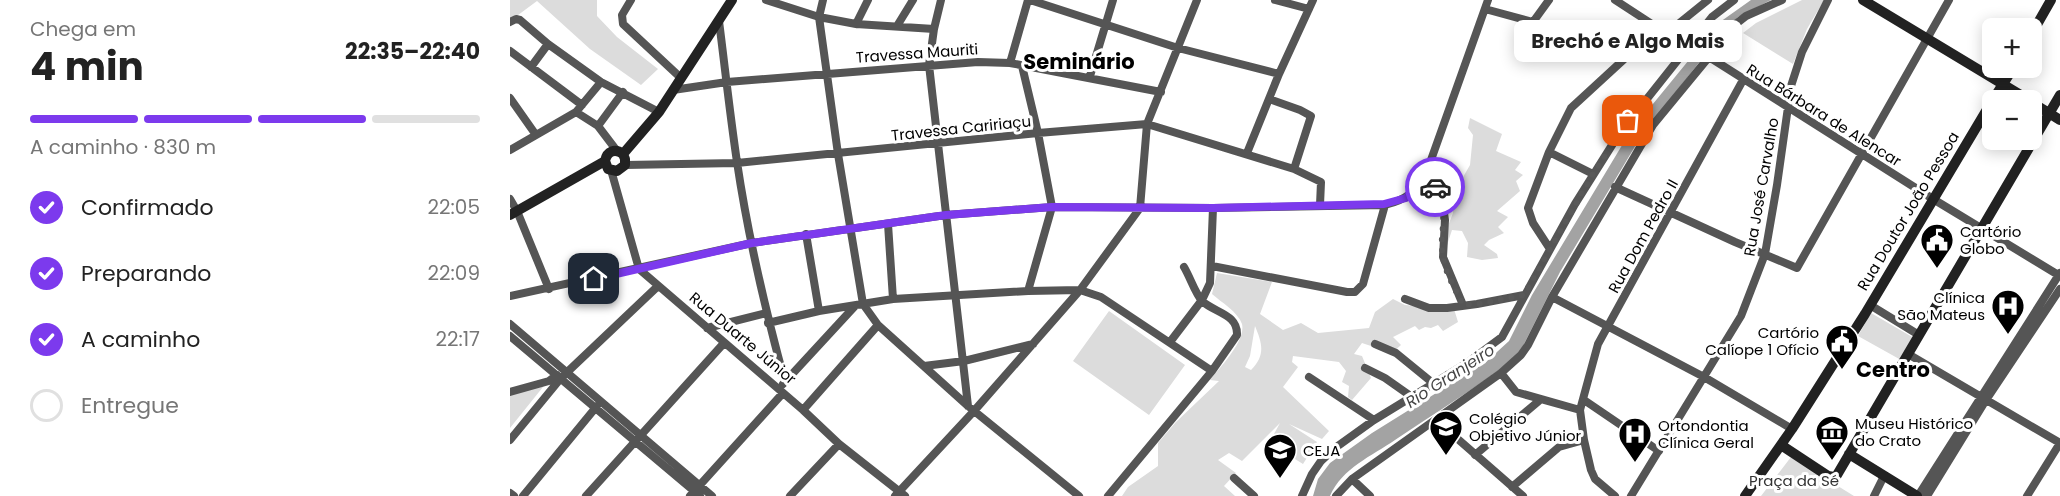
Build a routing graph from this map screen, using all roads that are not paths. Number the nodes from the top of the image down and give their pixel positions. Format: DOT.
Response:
graph roads {
  1 [pos="631,0"];
  2 [pos="732,0"];
  3 [pos="766,0"];
  4 [pos="824,0"];
  5 [pos="868,0"];
  6 [pos="913,0"];
  7 [pos="941,0"];
  8 [pos="1029,0"];
  9 [pos="1113,0"];
  10 [pos="1197,0"];
  11 [pos="1275,0"];
  12 [pos="1313,0"];
  13 [pos="1488,0"];
  14 [pos="1549,0"];
  15 [pos="1615,0"];
  16 [pos="1708,0"];
  17 [pos="1734,0"];
  18 [pos="1782,0"];
  19 [pos="1828,0"];
  20 [pos="1863,0"];
  21 [pos="1949,0"];
  22 [pos="2051,0"];
  23 [pos="777,2"];
  24 [pos="1309,9"];
  25 [pos="1485,9"];
  26 [pos="819,17"];
  27 [pos="2041,18"];
  28 [pos="718,21"];
  29 [pos="510,22"];
  30 [pos="856,24"];
  31 [pos="1106,24"];
  32 [pos="897,26"];
  33 [pos="1658,28"];
  34 [pos="934,29"];
  35 [pos="1667,33"];
  36 [pos="1927,39"];
  37 [pos="548,44"];
  38 [pos="1689,45"];
  39 [pos="1178,48"];
  40 [pos="510,51"];
  41 [pos="1709,57"];
  42 [pos="1010,63"];
  43 [pos="929,65"];
  44 [pos="1022,66"];
  45 [pos="531,67"];
  46 [pos="827,74"];
  47 [pos="1279,74"];
  48 [pos="1090,76"];
  49 [pos="681,78"];
  50 [pos="2007,78"];
  51 [pos="1743,81"];
  52 [pos="602,82"];
  53 [pos="727,82"];
  54 [pos="2003,84"];
  55 [pos="673,90"];
  56 [pos="1999,90"];
  57 [pos="2013,90"];
  58 [pos="623,92"];
  59 [pos="1161,92"];
  60 [pos="2060,95"];
  61 [pos="510,98"];
  62 [pos="1269,99"];
  63 [pos="579,108"];
  64 [pos="1788,108"];
  65 [pos="2042,109"];
  66 [pos="658,112"];
  67 [pos="2050,114"];
  68 [pos="1982,118"];
  69 [pos="2060,120"];
  70 [pos="1147,124"];
  71 [pos="598,126"];
  72 [pos="1038,133"];
  73 [pos="536,135"];
  74 [pos="938,144"];
  75 [pos="510,150"];
  76 [pos="1549,152"];
  77 [pos="1247,153"];
  78 [pos="838,154"];
  79 [pos="1862,154"];
  80 [pos="621,156"];
  81 [pos="605,160"];
  82 [pos="737,163"];
  83 [pos="1294,168"];
  84 [pos="611,170"];
  85 [pos="1426,174"];
  86 [pos="1593,174"];
  87 [pos="1615,187"];
  88 [pos="510,199"];
  89 [pos="1933,199"];
  90 [pos="1384,204"];
  91 [pos="1320,206"];
  92 [pos="1052,207"];
  93 [pos="1140,207"];
  94 [pos="1213,208"];
  95 [pos="514,213"];
  96 [pos="1671,214"];
  97 [pos="946,215"];
  98 [pos="888,224"];
  99 [pos="849,228"];
  100 [pos="1982,229"];
  101 [pos="806,234"];
  102 [pos="752,243"];
  103 [pos="1550,249"];
  104 [pos="1765,254"];
  105 [pos="1212,266"];
  106 [pos="1185,267"];
  107 [pos="639,269"];
  108 [pos="2060,274"];
  109 [pos="658,286"];
  110 [pos="549,289"];
  111 [pos="2060,289"];
  112 [pos="1080,290"];
  113 [pos="1028,291"];
  114 [pos="1524,295"];
  115 [pos="510,296"];
  116 [pos="956,296"];
  117 [pos="1552,297"];
  118 [pos="893,299"];
  119 [pos="1406,299"];
  120 [pos="1202,300"];
  121 [pos="859,305"];
  122 [pos="1463,305"];
  123 [pos="1870,305"];
  124 [pos="819,311"];
  125 [pos="766,313"];
  126 [pos="768,323"];
  127 [pos="510,324"];
  128 [pos="879,325"];
  129 [pos="1607,327"];
  130 [pos="706,328"];
  131 [pos="522,335"];
  132 [pos="1919,335"];
  133 [pos="511,339"];
  134 [pos="1170,342"];
  135 [pos="724,343"];
  136 [pos="1033,344"];
  137 [pos="1375,344"];
  138 [pos="1908,354"];
  139 [pos="964,361"];
  140 [pos="924,366"];
  141 [pos="1365,368"];
  142 [pos="1212,371"];
  143 [pos="1502,373"];
  144 [pos="561,376"];
  145 [pos="1309,377"];
  146 [pos="1704,377"];
  147 [pos="785,382"];
  148 [pos="1434,384"];
  149 [pos="780,391"];
  150 [pos="510,392"];
  151 [pos="1412,397"];
  152 [pos="1983,399"];
  153 [pos="1540,400"];
  154 [pos="1584,400"];
  155 [pos="598,406"];
  156 [pos="971,409"];
  157 [pos="803,410"];
  158 [pos="1581,410"];
  159 [pos="1374,420"];
  160 [pos="1436,420"];
  161 [pos="1792,429"];
  162 [pos="510,440"];
  163 [pos="637,440"];
  164 [pos="1584,440"];
  165 [pos="2060,443"];
  166 [pos="839,444"];
  167 [pos="1781,445"];
  168 [pos="1659,451"];
  169 [pos="1849,454"];
  170 [pos="1475,455"];
  171 [pos="1884,476"];
  172 [pos="1234,478"];
  173 [pos="1352,479"];
  174 [pos="1512,487"];
  175 [pos="696,492"];
  176 [pos="510,493"];
  177 [pos="900,494"];
  178 [pos="514,496"];
  179 [pos="523,496"];
  180 [pos="586,496"];
  181 [pos="712,496"];
  182 [pos="790,496"];
  183 [pos="1079,496"];
  184 [pos="1108,496"];
  185 [pos="1254,496"];
  186 [pos="1302,496"];
  187 [pos="1336,496"];
  188 [pos="1370,496"];
  189 [pos="1522,496"];
  190 [pos="1615,496"];
  191 [pos="1631,496"];
  192 [pos="1746,496"];
  193 [pos="1874,496"];
  194 [pos="1918,496"];
  195 [pos="1927,496"];
  196 [pos="2027,496"];
  1 -- 49 [label="street"];
  2 -- 28 [label="main road"];
  3 -- 23 [label="street"];
  4 -- 26 [label="street"];
  5 -- 30 [label="street"];
  6 -- 32 [label="street"];
  7 -- 34 [label="street"];
  8 -- 31 [label="street"];
  8 -- 42 [label="street"];
  9 -- 31 [label="street"];
  10 -- 39 [label="street"];
  11 -- 24 [label="street"];
  12 -- 24 [label="street"];
  13 -- 25 [label="street"];
  14 -- 25 [label="street"];
  15 -- 33 [label="street, Rua Bárbara de Alencar"];
  16 -- 35 [label="street"];
  17 -- 38 [label="street"];
  18 -- 41 [label="street"];
  19 -- 64 [label="street, Rua José Carvalho"];
  20 -- 36 [label="main road"];
  21 -- 36 [label="street"];
  22 -- 27 [label="main road"];
  23 -- 26 [label="street"];
  24 -- 47 [label="street"];
  25 -- 85 [label="street"];
  26 -- 30 [label="street"];
  26 -- 46 [label="street"];
  28 -- 49 [label="main road"];
  28 -- 53 [label="street"];
  29 -- 37 [label="street"];
  30 -- 32 [label="street"];
  31 -- 39 [label="street"];
  31 -- 48 [label="street"];
  32 -- 34 [label="street"];
  33 -- 35 [label="street, Rua Bárbara de Alencar"];
  33 -- 76 [label="street"];
  34 -- 43 [label="street"];
  35 -- 38 [label="street, Rua Bárbara de Alencar"];
  36 -- 54 [label="main road"];
  36 -- 79 [label="street"];
  37 -- 45 [label="street"];
  37 -- 52 [label="street"];
  38 -- 41 [label="street, Rua Bárbara de Alencar"];
  38 -- 86 [label="street"];
  39 -- 47 [label="street"];
  39 -- 59 [label="street"];
  40 -- 45 [label="street"];
  41 -- 51 [label="street, Rua Bárbara de Alencar"];
  41 -- 87 [label="street"];
  42 -- 43 [label="street, Travessa Mauriti"];
  42 -- 44 [label="street, Travessa Mauriti"];
  43 -- 46 [label="street, Travessa Mauriti"];
  43 -- 74 [label="street"];
  44 -- 48 [label="street, Travessa Mauriti"];
  44 -- 72 [label="street"];
  45 -- 63 [label="street"];
  46 -- 53 [label="street, Travessa Mauriti"];
  46 -- 78 [label="street"];
  47 -- 62 [label="street"];
  48 -- 59 [label="street, Travessa Mauriti"];
  49 -- 55 [label="main road"];
  50 -- 54 [label="main road, Rua Doutor João Pessoa"];
  51 -- 64 [label="street, Rua Bárbara de Alencar"];
  51 -- 96 [label="street, Rua Dom Pedro II"];
  52 -- 58 [label="street"];
  52 -- 63 [label="street"];
  53 -- 55 [label="street, Travessa Mauriti"];
  53 -- 82 [label="street"];
  54 -- 56 [label="main road, Rua Doutor João Pessoa"];
  54 -- 57 [label="main road"];
  55 -- 66 [label="main road"];
  58 -- 66 [label="street"];
  58 -- 71 [label="street"];
  59 -- 70 [label="street"];
  60 -- 67 [label="main road"];
  61 -- 73 [label="street"];
  62 -- 77 [label="street"];
  62 -- 83 [label="street"];
  63 -- 71 [label="street"];
  63 -- 73 [label="street"];
  64 -- 79 [label="street, Rua Bárbara de Alencar"];
  64 -- 104 [label="street, Rua José Carvalho"];
  65 -- 67 [label="main road"];
  66 -- 80 [label="main road"];
  67 -- 69 [label="main road"];
  67 -- 100 [label="main road"];
  68 -- 89 [label="main road, Rua Doutor João Pessoa"];
  70 -- 72 [label="street, Travessa Caririaçu"];
  70 -- 77 [label="street, Travessa Caririaçu"];
  70 -- 93 [label="street"];
  71 -- 80 [label="street"];
  72 -- 74 [label="street, Travessa Caririaçu"];
  72 -- 92 [label="street"];
  73 -- 75 [label="street"];
  74 -- 78 [label="street, Travessa Caririaçu"];
  74 -- 97 [label="street"];
  76 -- 86 [label="street"];
  76 -- 103 [label="street"];
  77 -- 83 [label="street, Travessa Caririaçu"];
  78 -- 82 [label="street, Travessa Caririaçu"];
  78 -- 99 [label="street"];
  79 -- 89 [label="street, Rua Bárbara de Alencar"];
  79 -- 104 [label="street"];
  80 -- 81 [label="main road"];
  80 -- 82 [label="street, Travessa Caririaçu"];
  80 -- 84 [label="main road"];
  81 -- 84 [label="main road"];
  81 -- 95 [label="main road"];
  82 -- 102 [label="street"];
  83 -- 91 [label="street, Travessa Caririaçu"];
  84 -- 107 [label="street"];
  85 -- 90 [label="street"];
  85 -- 122 [label="street"];
  86 -- 103 [label="street"];
  87 -- 96 [label="street"];
  87 -- 117 [label="street"];
  88 -- 95 [label="street"];
  89 -- 100 [label="street, Rua Bárbara de Alencar"];
  89 -- 123 [label="main road, Rua Doutor João Pessoa"];
  90 -- 91 [label="street"];
  90 -- 105 [label="street"];
  91 -- 94 [label="street"];
  92 -- 93 [label="street"];
  92 -- 97 [label="street"];
  92 -- 113 [label="street"];
  93 -- 94 [label="street"];
  93 -- 112 [label="street"];
  94 -- 105 [label="street"];
  95 -- 110 [label="street"];
  96 -- 104 [label="street"];
  96 -- 129 [label="street, Rua Dom Pedro II"];
  97 -- 98 [label="street"];
  97 -- 116 [label="street"];
  98 -- 99 [label="street"];
  98 -- 118 [label="street"];
  99 -- 101 [label="street"];
  99 -- 121 [label="street"];
  100 -- 108 [label="street, Rua Bárbara de Alencar"];
  100 -- 132 [label="main road"];
  101 -- 102 [label="street"];
  101 -- 124 [label="street"];
  102 -- 107 [label="street"];
  102 -- 125 [label="street"];
  103 -- 114 [label="street"];
  104 -- 146 [label="street, Rua José Carvalho"];
  105 -- 120 [label="street"];
  106 -- 120 [label="street"];
  107 -- 109 [label="street, Rua Duarte Júnior"];
  107 -- 110 [label="street"];
  108 -- 152 [label="street"];
  109 -- 130 [label="street, Rua Duarte Júnior"];
  109 -- 144 [label="street"];
  110 -- 115 [label="street"];
  111 -- 152 [label="street"];
  112 -- 113 [label="street"];
  112 -- 134 [label="street"];
  112 -- 136 [label="street"];
  113 -- 116 [label="street"];
  114 -- 122 [label="street"];
  114 -- 148 [label="street"];
  116 -- 118 [label="street"];
  116 -- 139 [label="street"];
  117 -- 129 [label="street"];
  117 -- 143 [label="street"];
  118 -- 121 [label="street"];
  119 -- 122 [label="street"];
  120 -- 134 [label="street"];
  120 -- 142 [label="street"];
  121 -- 124 [label="street"];
  121 -- 128 [label="street"];
  121 -- 147 [label="street"];
  123 -- 132 [label="street"];
  123 -- 161 [label="main road, Rua Doutor João Pessoa"];
  124 -- 126 [label="street"];
  125 -- 126 [label="street"];
  125 -- 130 [label="street"];
  126 -- 147 [label="street"];
  127 -- 131 [label="street"];
  128 -- 140 [label="street"];
  128 -- 157 [label="street"];
  129 -- 146 [label="street"];
  129 -- 154 [label="street, Rua Dom Pedro II"];
  130 -- 135 [label="street, Rua Duarte Júnior"];
  131 -- 133 [label="street"];
  131 -- 144 [label="street"];
  132 -- 138 [label="main road"];
  133 -- 144 [label="street"];
  134 -- 142 [label="street"];
  135 -- 149 [label="street, Rua Duarte Júnior"];
  135 -- 163 [label="street"];
  136 -- 139 [label="street"];
  136 -- 156 [label="street"];
  137 -- 148 [label="street"];
  138 -- 152 [label="street"];
  138 -- 169 [label="main road"];
  139 -- 140 [label="street"];
  139 -- 156 [label="street"];
  140 -- 156 [label="street"];
  141 -- 151 [label="street"];
  142 -- 184 [label="street"];
  143 -- 153 [label="street"];
  143 -- 160 [label="street"];
  144 -- 150 [label="street"];
  144 -- 155 [label="street"];
  144 -- 162 [label="street"];
  145 -- 159 [label="street"];
  146 -- 161 [label="street"];
  146 -- 168 [label="street, Rua José Carvalho"];
  147 -- 149 [label="street"];
  148 -- 151 [label="street"];
  149 -- 157 [label="street, Rua Duarte Júnior"];
  149 -- 175 [label="street"];
  151 -- 159 [label="street"];
  152 -- 165 [label="street"];
  152 -- 194 [label="street"];
  152 -- 195 [label="street"];
  153 -- 158 [label="street"];
  153 -- 170 [label="street"];
  154 -- 158 [label="street, Rua Dom Pedro II"];
  154 -- 168 [label="street"];
  155 -- 163 [label="street"];
  155 -- 179 [label="street"];
  156 -- 177 [label="street"];
  156 -- 183 [label="street"];
  157 -- 166 [label="street, Rua Duarte Júnior"];
  158 -- 164 [label="street"];
  159 -- 186 [label="street"];
  160 -- 170 [label="street"];
  160 -- 173 [label="street"];
  161 -- 167 [label="main road, Rua Doutor João Pessoa"];
  163 -- 175 [label="street"];
  163 -- 180 [label="street"];
  164 -- 174 [label="street"];
  164 -- 190 [label="street"];
  165 -- 196 [label="street"];
  166 -- 177 [label="street, Rua Duarte Júnior"];
  166 -- 182 [label="street"];
  167 -- 169 [label="main road"];
  167 -- 192 [label="main road, Rua Doutor João Pessoa"];
  168 -- 191 [label="street, Rua José Carvalho"];
  169 -- 171 [label="main road"];
  170 -- 174 [label="street"];
  171 -- 193 [label="street"];
  171 -- 194 [label="main road"];
  172 -- 185 [label="street"];
  173 -- 187 [label="street"];
  173 -- 188 [label="street"];
  174 -- 189 [label="street"];
  175 -- 181 [label="street"];
  176 -- 178 [label="street"];
}
